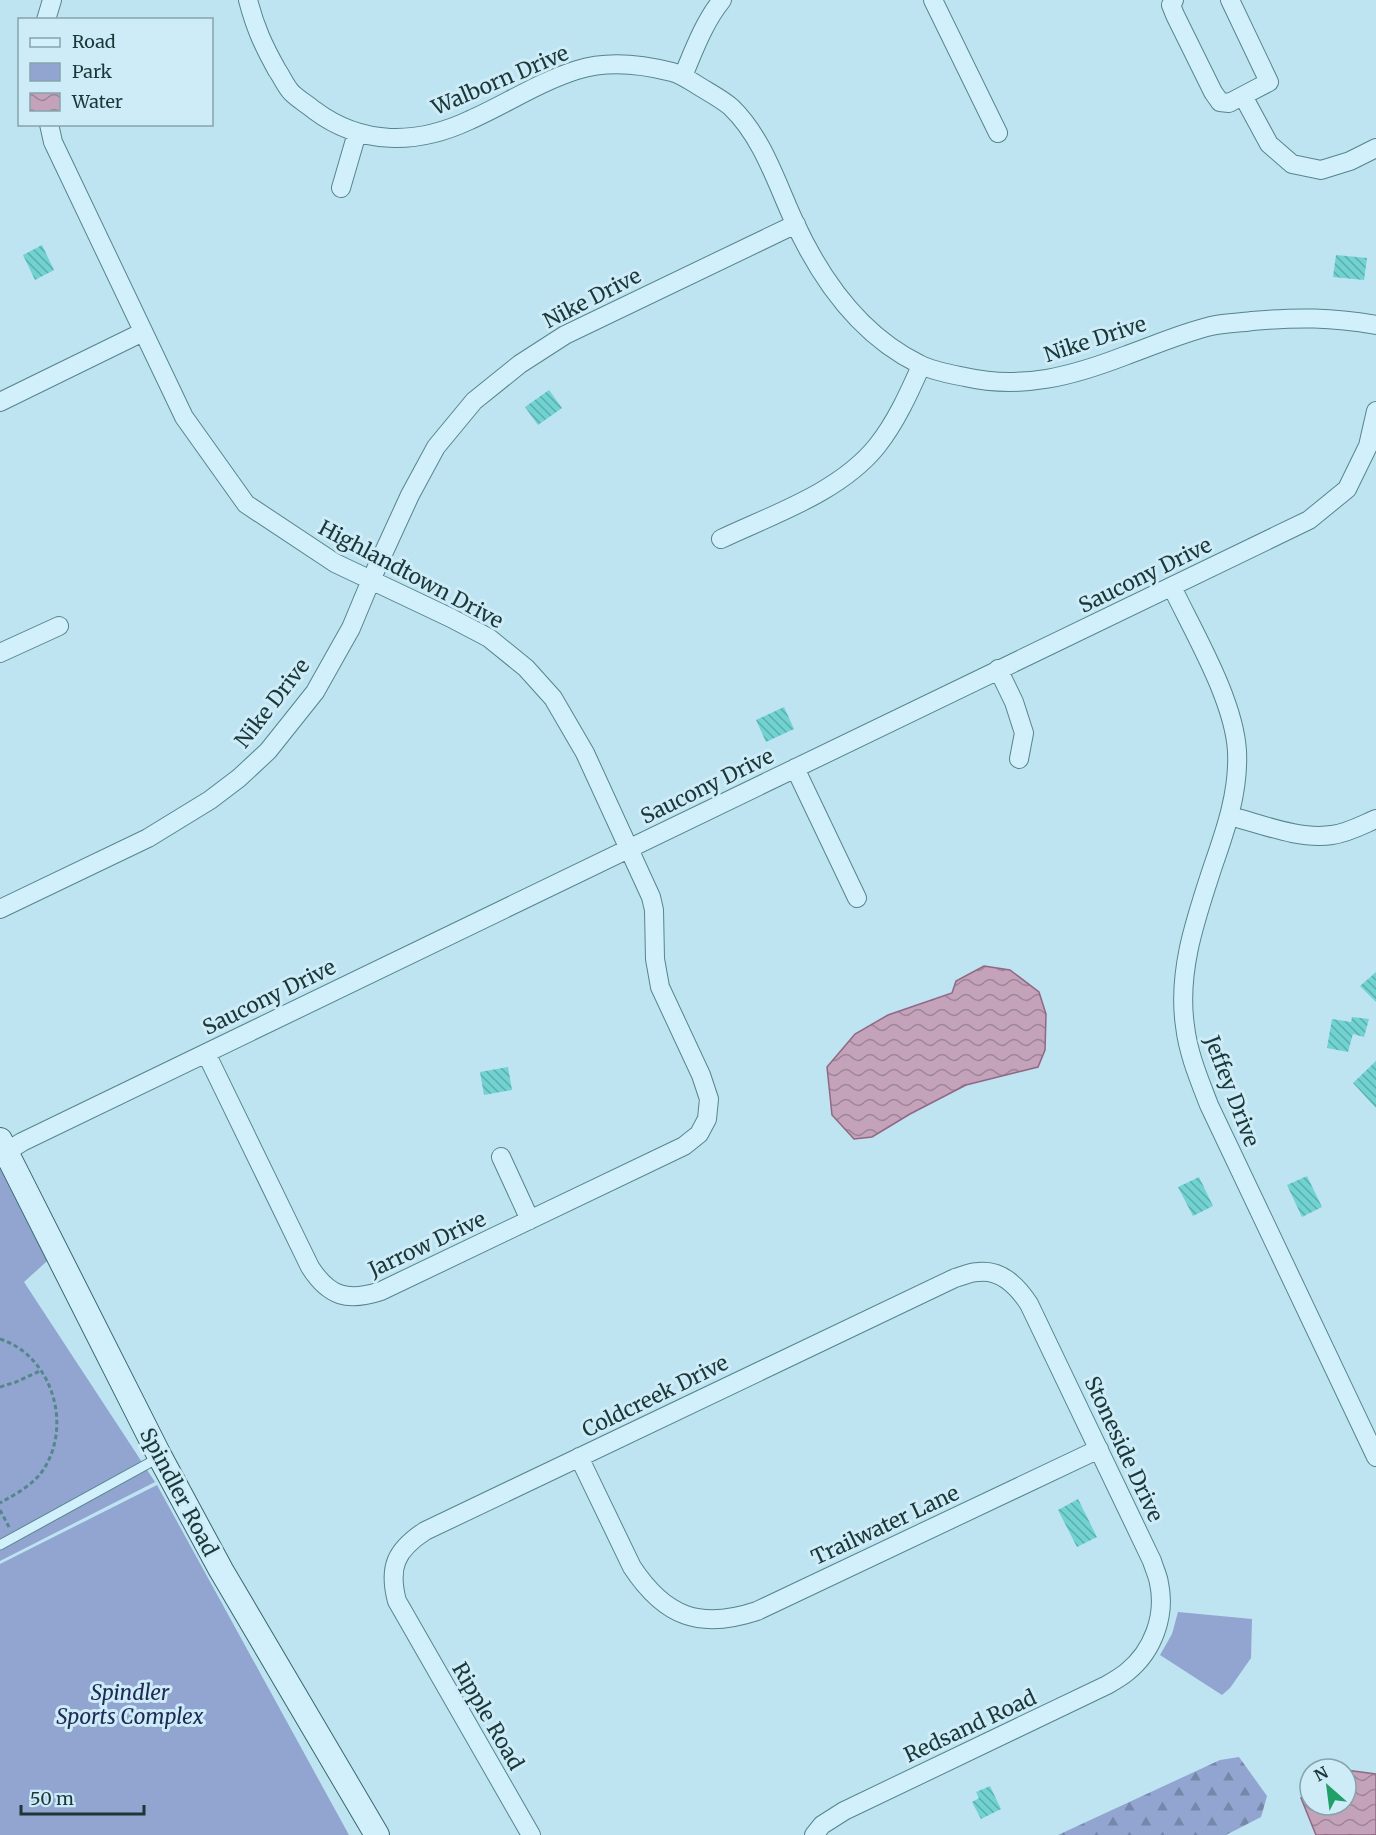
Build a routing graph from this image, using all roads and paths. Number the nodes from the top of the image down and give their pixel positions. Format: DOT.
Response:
graph roads {
  1 [pos="52,0"];
  2 [pos="248,0"];
  3 [pos="722,0"];
  4 [pos="933,0"];
  5 [pos="1174,0"];
  6 [pos="1230,0"];
  7 [pos="47,18"];
  8 [pos="683,76"];
  9 [pos="1243,96"];
  10 [pos="49,126"];
  11 [pos="998,133"];
  12 [pos="357,134"];
  13 [pos="1376,148"];
  14 [pos="341,188"];
  15 [pos="796,224"];
  16 [pos="1376,325"];
  17 [pos="143,333"];
  18 [pos="921,366"];
  19 [pos="0,402"];
  20 [pos="1376,411"];
  21 [pos="722,539"];
  22 [pos="371,580"];
  23 [pos="1172,587"];
  24 [pos="59,626"];
  25 [pos="0,652"];
  26 [pos="998,669"];
  27 [pos="1020,759"];
  28 [pos="795,768"];
  29 [pos="1230,816"];
  30 [pos="1376,819"];
  31 [pos="630,848"];
  32 [pos="857,898"];
  33 [pos="0,909"];
  34 [pos="206,1053"];
  35 [pos="707,1119"];
  36 [pos="3,1146"];
  37 [pos="501,1157"];
  38 [pos="530,1220"];
  39 [pos="1003,1277"];
  40 [pos="0,1339"];
  41 [pos="40,1371"];
  42 [pos="0,1387"];
  43 [pos="1099,1449"];
  44 [pos="1376,1456"];
  45 [pos="160,1457"];
  46 [pos="579,1457"];
  47 [pos="0,1503"];
  48 [pos="0,1510"];
  49 [pos="15,1537"];
  50 [pos="0,1545"];
  51 [pos="407,1620"];
  52 [pos="1144,1654"];
  53 [pos="377,1835"];
  54 [pos="531,1835"];
  55 [pos="814,1835"];
  1 -- 7 [label="street"];
  2 -- 12 [label="street, Walborn Drive"];
  3 -- 8 [label="street"];
  4 -- 11 [label="street"];
  5 -- 9 [label="street"];
  6 -- 9 [label="street"];
  8 -- 12 [label="street, Walborn Drive"];
  8 -- 15 [label="street, Walborn Drive"];
  9 -- 13 [label="street"];
  10 -- 17 [label="street, Highlandtown Drive"];
  12 -- 14 [label="street"];
  15 -- 18 [label="street, Nike Drive"];
  15 -- 22 [label="street, Nike Drive"];
  16 -- 18 [label="street, Nike Drive"];
  17 -- 19 [label="street"];
  17 -- 22 [label="street, Highlandtown Drive"];
  18 -- 21 [label="street"];
  20 -- 23 [label="street, Saucony Drive"];
  22 -- 31 [label="street, Highlandtown Drive"];
  22 -- 33 [label="street, Nike Drive"];
  23 -- 26 [label="street, Saucony Drive"];
  23 -- 29 [label="street, Jeffey Drive"];
  24 -- 25 [label="street"];
  26 -- 27 [label="street"];
  26 -- 28 [label="street, Saucony Drive"];
  28 -- 31 [label="street, Saucony Drive"];
  28 -- 32 [label="street"];
  29 -- 30 [label="street"];
  29 -- 44 [label="street, Jeffey Drive"];
  31 -- 34 [label="street, Saucony Drive"];
  31 -- 35 [label="street, Highlandtown Drive"];
  34 -- 36 [label="street, Saucony Drive"];
  34 -- 38 [label="street, Jarrow Drive"];
  35 -- 38 [label="street, Jarrow Drive"];
  36 -- 45 [label="street, Spindler Road"];
  37 -- 38 [label="street"];
  39 -- 43 [label="street, Stoneside Drive"];
  39 -- 46 [label="street, Coldcreek Drive"];
  40 -- 41 [label="path"];
  41 -- 42 [label="path"];
  41 -- 47 [label="path"];
  43 -- 46 [label="street, Trailwater Lane"];
  43 -- 52 [label="street, Stoneside Drive"];
  45 -- 49 [label="lane"];
  45 -- 53 [label="street, Spindler Road"];
  46 -- 51 [label="street, Coldcreek Drive"];
  48 -- 49 [label="path"];
  49 -- 50 [label="lane"];
  51 -- 54 [label="street, Ripple Road"];
  52 -- 55 [label="street, Redsand Road"];
}
